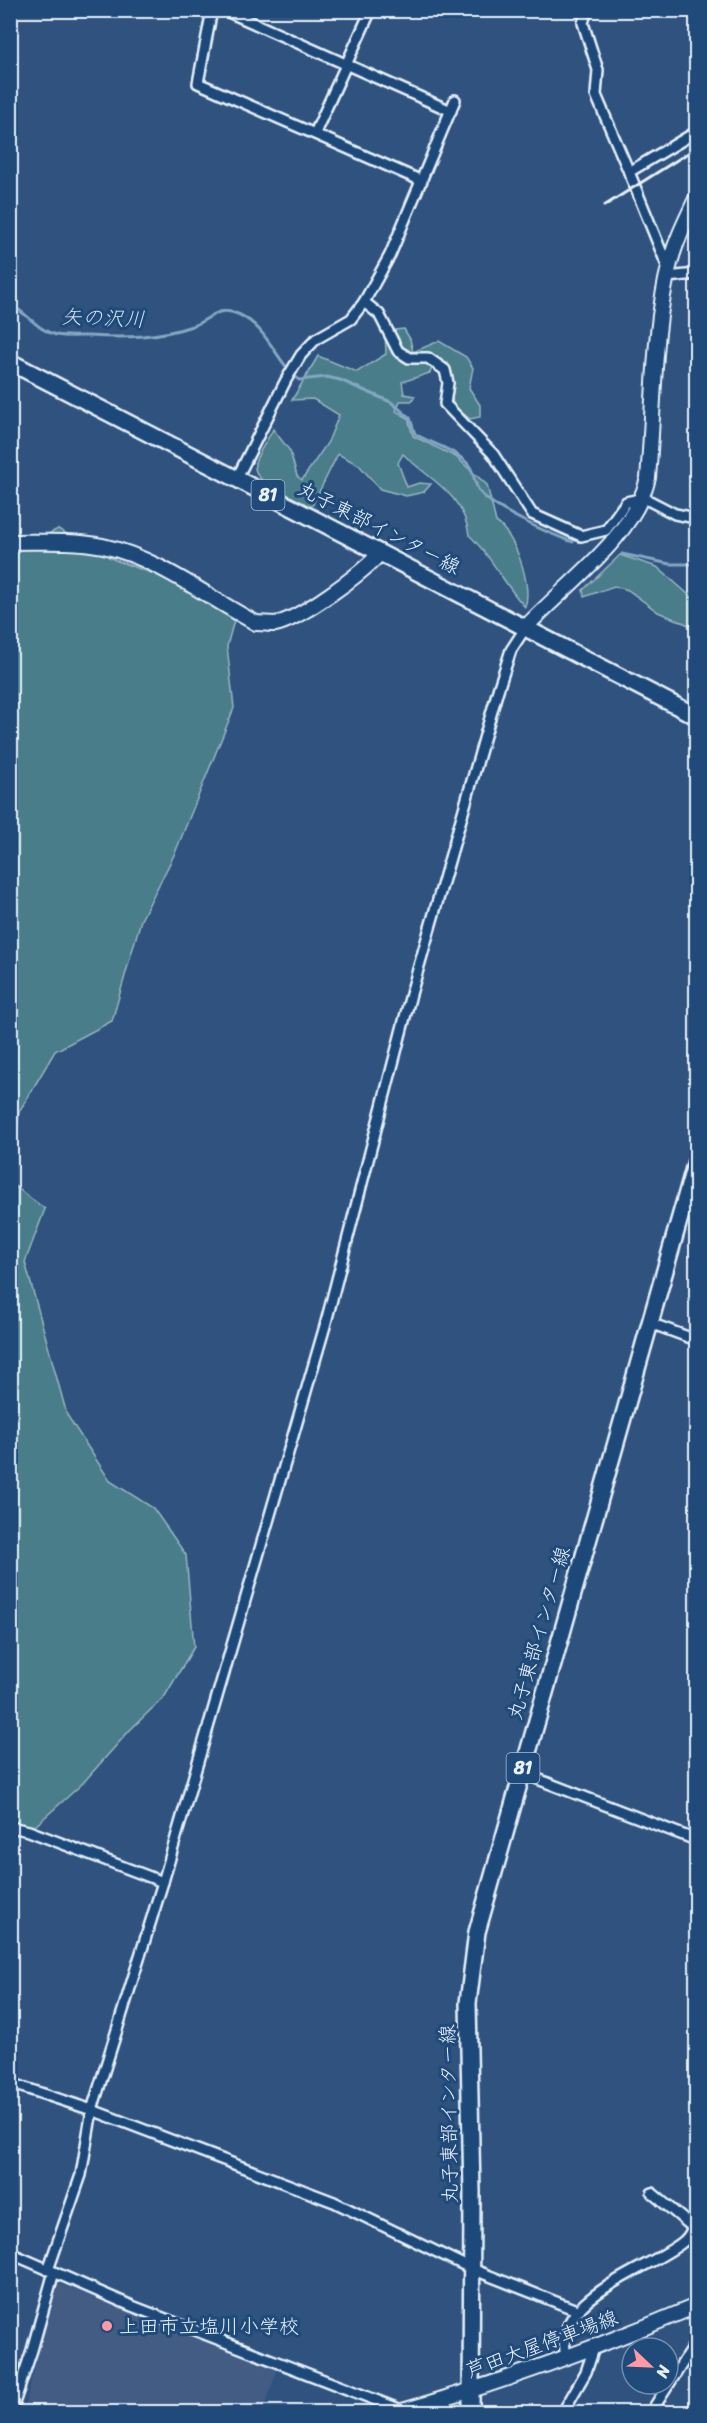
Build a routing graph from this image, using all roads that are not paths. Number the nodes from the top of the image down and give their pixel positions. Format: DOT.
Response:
graph roads {
  1 [pos="212,10"];
  2 [pos="224,10"];
  3 [pos="371,10"];
  4 [pos="588,10"];
  5 [pos="347,64"];
  6 [pos="455,100"];
  7 [pos="451,111"];
  8 [pos="696,132"];
  9 [pos="315,133"];
  10 [pos="629,172"];
  11 [pos="422,182"];
  12 [pos="696,199"];
  13 [pos="668,273"];
  14 [pos="696,274"];
  15 [pos="364,302"];
  16 [pos="10,362"];
  17 [pos="237,478"];
  18 [pos="644,498"];
  19 [pos="696,518"];
  20 [pos="10,542"];
  21 [pos="381,553"];
  22 [pos="526,627"];
  23 [pos="696,716"];
  24 [pos="696,1161"];
  25 [pos="650,1323"];
  26 [pos="696,1340"];
  27 [pos="522,1773"];
  28 [pos="10,1827"];
  29 [pos="696,1840"];
  30 [pos="163,1882"];
  31 [pos="10,2083"];
  32 [pos="92,2110"];
  33 [pos="652,2193"];
  34 [pos="695,2226"];
  35 [pos="10,2253"];
  36 [pos="472,2269"];
  37 [pos="51,2271"];
  38 [pos="696,2306"];
  39 [pos="579,2310"];
  40 [pos="696,2342"];
  41 [pos="594,2348"];
  42 [pos="567,2358"];
  43 [pos="471,2392"];
  44 [pos="11,2412"];
  45 [pos="402,2412"];
  46 [pos="471,2412"];
  47 [pos="563,2412"];
  48 [pos="651,2412"];
  1 -- 9 [label="street"];
  2 -- 5 [label="street"];
  3 -- 5 [label="street"];
  4 -- 10 [label="street"];
  5 -- 7 [label="street"];
  5 -- 9 [label="street"];
  6 -- 7 [label="street"];
  7 -- 11 [label="street"];
  8 -- 10 [label="street"];
  9 -- 11 [label="street"];
  10 -- 13 [label="street"];
  11 -- 15 [label="street"];
  12 -- 13 [label="street"];
  13 -- 14 [label="street"];
  13 -- 18 [label="street"];
  15 -- 17 [label="street"];
  15 -- 18 [label="street"];
  16 -- 17 [label="main road, 丸子東部インター線 / 81"];
  17 -- 21 [label="main road, 丸子東部インター線 / 81"];
  18 -- 19 [label="street"];
  18 -- 22 [label="street"];
  20 -- 21 [label="street"];
  21 -- 22 [label="main road, 丸子東部インター線 / 81"];
  22 -- 23 [label="main road, 丸子東部インター線 / 81"];
  22 -- 30 [label="street"];
  24 -- 25 [label="main road, 丸子東部インター線 / 81"];
  25 -- 26 [label="street"];
  25 -- 27 [label="main road, 丸子東部インター線 / 81"];
  27 -- 29 [label="street"];
  27 -- 36 [label="main road, 丸子東部インター線 / 81"];
  28 -- 30 [label="street"];
  30 -- 32 [label="street"];
  31 -- 32 [label="street"];
  32 -- 36 [label="street"];
  32 -- 37 [label="street"];
  33 -- 34 [label="street"];
  34 -- 39 [label="street"];
  35 -- 37 [label="street"];
  36 -- 39 [label="street"];
  36 -- 43 [label="main road, 丸子東部インター線 / 81"];
  37 -- 44 [label="street"];
  37 -- 45 [label="street"];
  38 -- 41 [label="street, 芦田大屋停車場線"];
  39 -- 42 [label="street"];
  40 -- 48 [label="street"];
  41 -- 42 [label="street, 芦田大屋停車場線"];
  41 -- 47 [label="street"];
  42 -- 43 [label="street, 芦田大屋停車場線"];
  43 -- 45 [label="street, 芦田大屋停車場線"];
  43 -- 46 [label="main road, 丸子東部インター線 / 81"];
}
